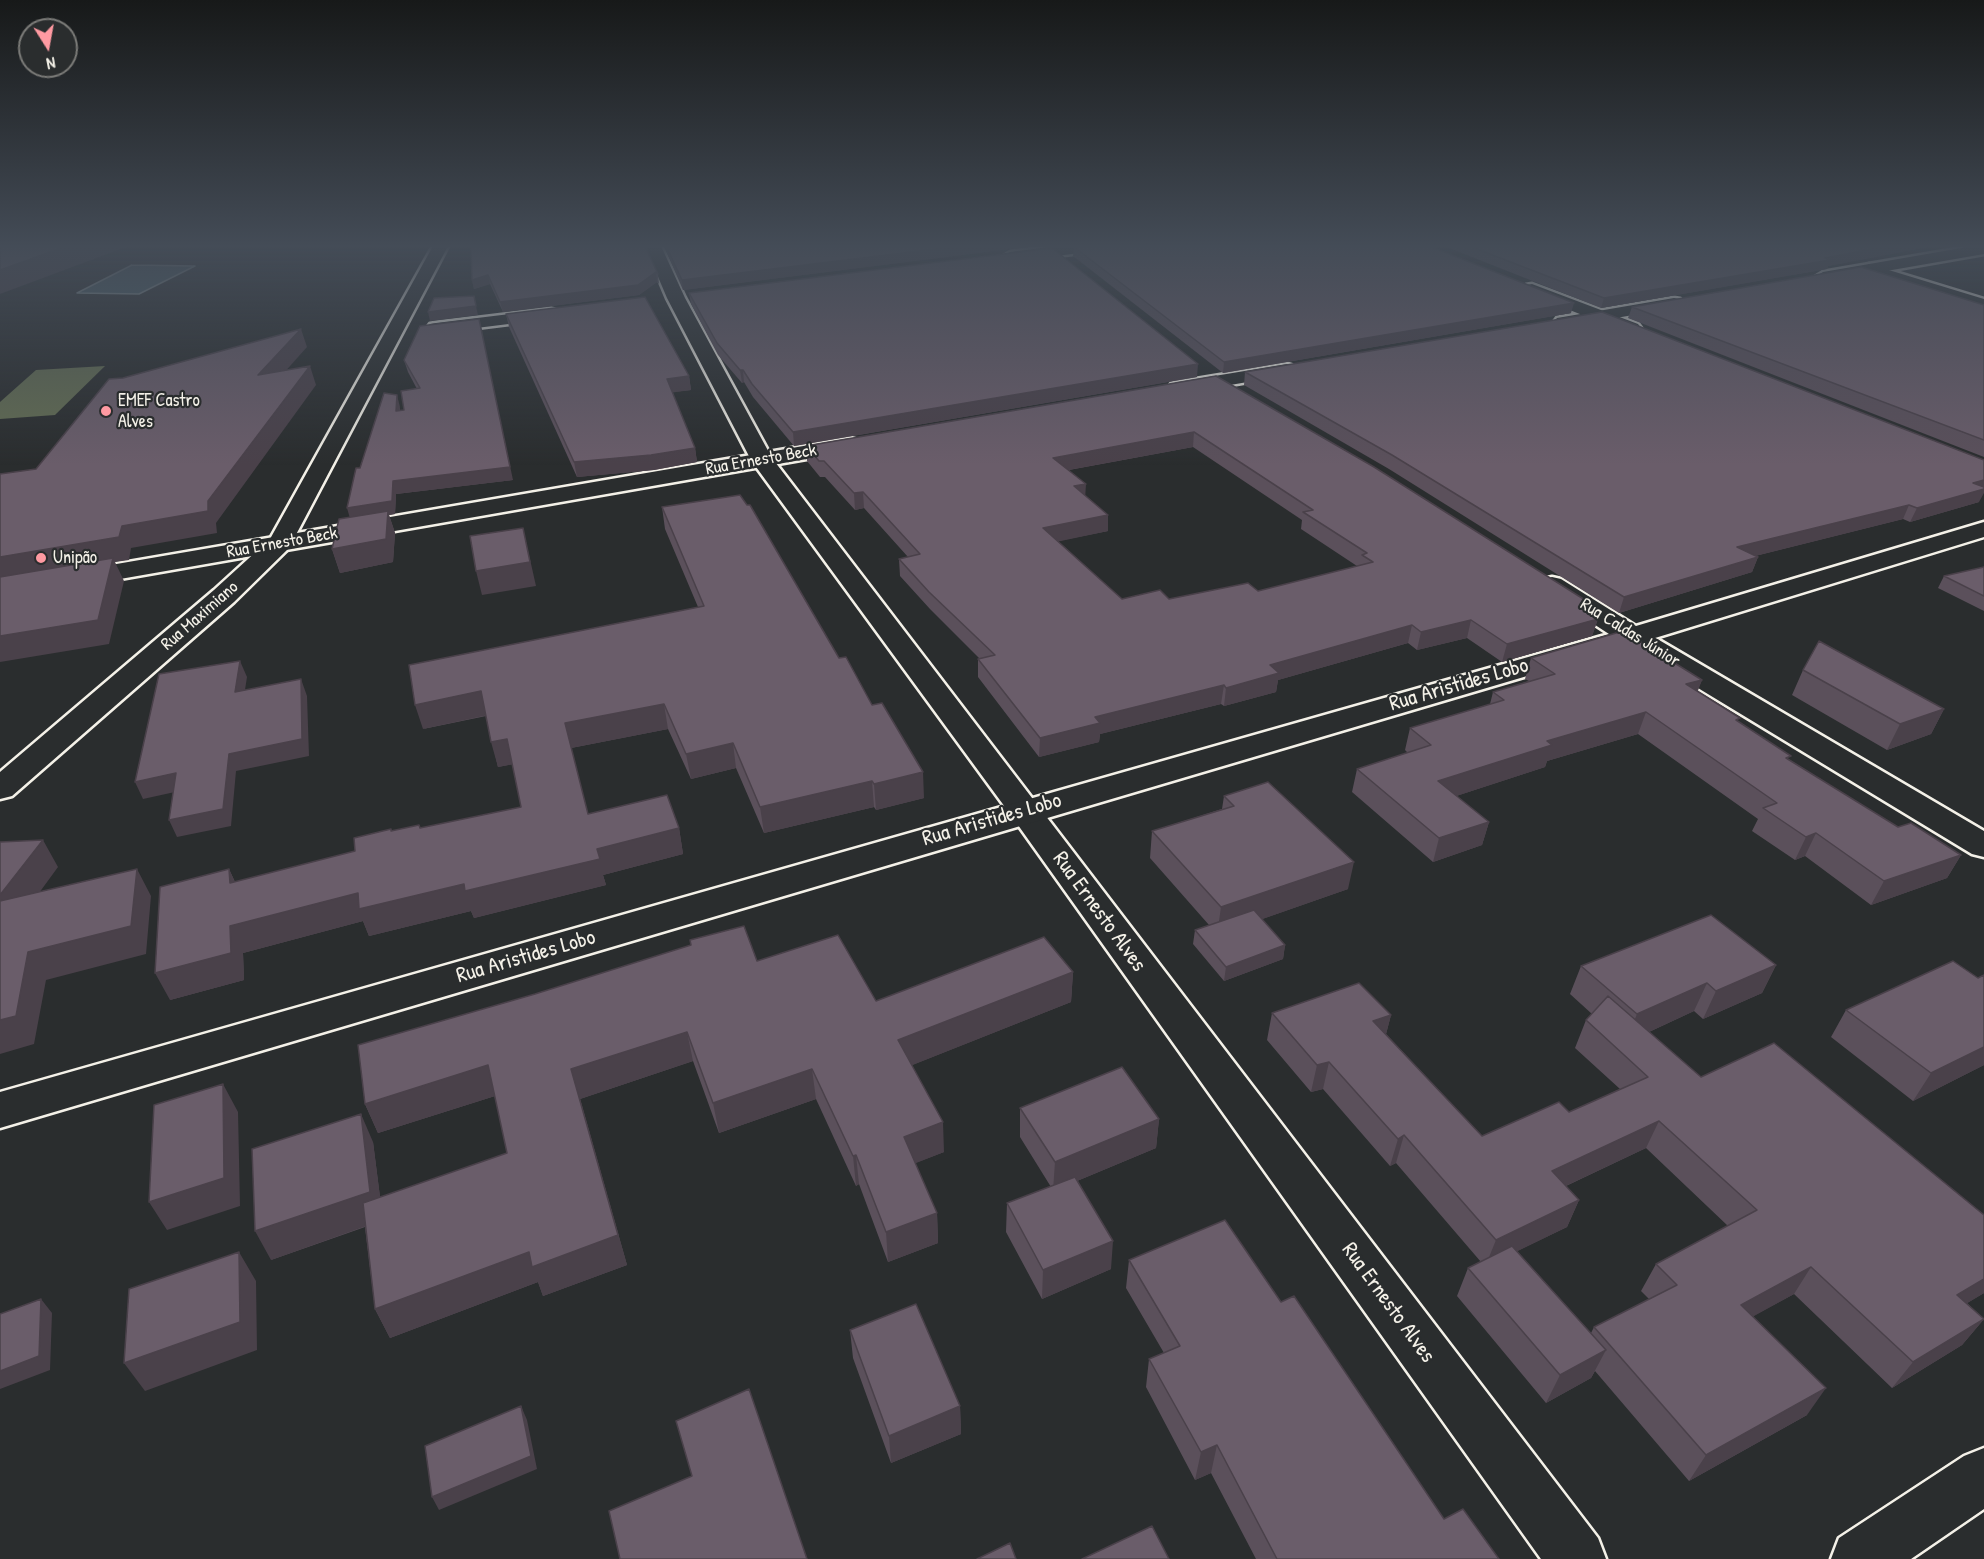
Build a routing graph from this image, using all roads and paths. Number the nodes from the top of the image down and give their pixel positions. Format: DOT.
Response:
graph roads {
  1 [pos="402,319"];
  2 [pos="508,319"];
  3 [pos="690,319"];
  4 [pos="1583,319"];
  5 [pos="1607,319"];
  6 [pos="1544,325"];
  7 [pos="394,333"];
  8 [pos="1652,336"];
  9 [pos="1193,361"];
  10 [pos="1308,366"];
  11 [pos="1218,381"];
  12 [pos="1162,391"];
  13 [pos="1246,398"];
  14 [pos="866,442"];
  15 [pos="762,460"];
  16 [pos="1984,529"];
  17 [pos="280,543"];
  18 [pos="1532,572"];
  19 [pos="0,592"];
  20 [pos="1632,636"];
  21 [pos="0,789"];
  22 [pos="1025,811"];
  23 [pos="1984,846"];
  24 [pos="0,1110"];
  25 [pos="1984,1476"];
  26 [pos="1577,1559"];
  27 [pos="1860,1559"];
  1 -- 7 [label="street, Rua Maximiano"];
  2 -- 7 [label="street"];
  3 -- 15 [label="street, Rua Ernesto Alves"];
  4 -- 6 [label="street"];
  5 -- 8 [label="street"];
  7 -- 17 [label="street, Rua Maximiano"];
  9 -- 11 [label="street"];
  10 -- 11 [label="street"];
  11 -- 12 [label="street"];
  11 -- 13 [label="street"];
  14 -- 15 [label="street, Rua Ernesto Beck"];
  15 -- 17 [label="street, Rua Ernesto Beck"];
  15 -- 22 [label="street, Rua Ernesto Alves"];
  16 -- 20 [label="street, Rua Aristides Lobo"];
  17 -- 19 [label="street, Rua Ernesto Beck"];
  17 -- 21 [label="street, Rua Maximiano"];
  18 -- 20 [label="street, Rua Caldas Júnior"];
  20 -- 22 [label="street, Rua Aristides Lobo"];
  20 -- 23 [label="street, Rua Caldas Júnior"];
  22 -- 24 [label="street, Rua Aristides Lobo"];
  22 -- 26 [label="street, Rua Ernesto Alves"];
  25 -- 27 [label="street"];
}
